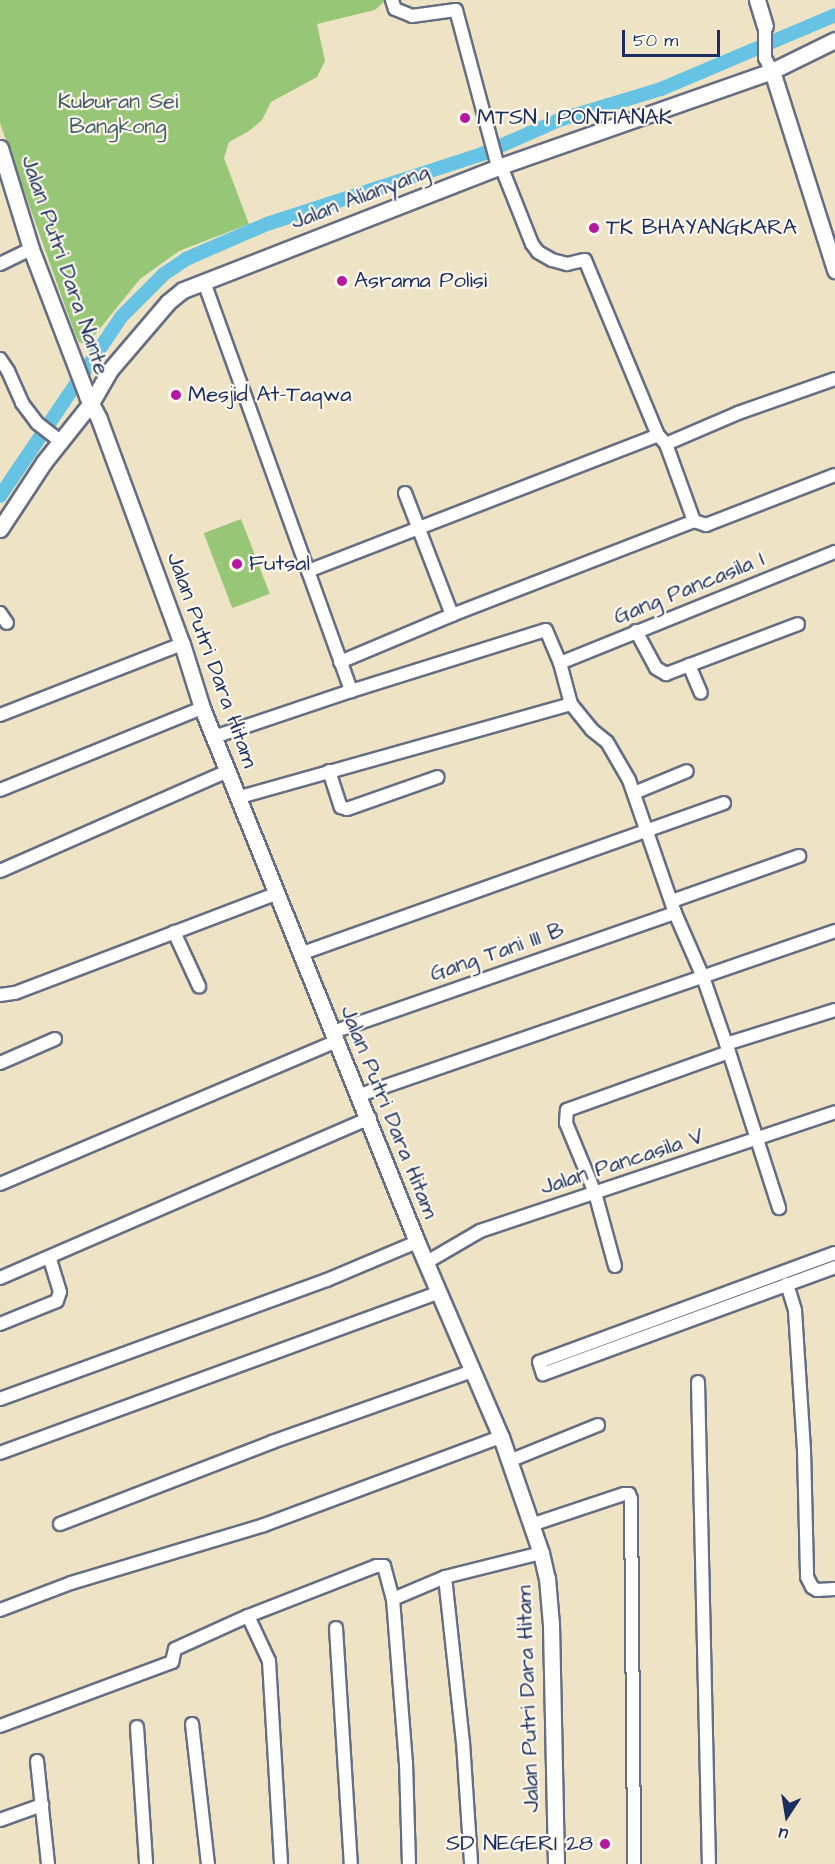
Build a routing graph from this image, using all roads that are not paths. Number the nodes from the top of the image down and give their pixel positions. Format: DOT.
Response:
graph roads {
  1 [pos="392,0"];
  2 [pos="757,0"];
  3 [pos="458,5"];
  4 [pos="765,26"];
  5 [pos="835,40"];
  6 [pos="769,64"];
  7 [pos="0,148"];
  8 [pos="496,158"];
  9 [pos="5,178"];
  10 [pos="31,249"];
  11 [pos="0,264"];
  12 [pos="835,270"];
  13 [pos="204,282"];
  14 [pos="0,359"];
  15 [pos="835,379"];
  16 [pos="89,399"];
  17 [pos="57,439"];
  18 [pos="662,439"];
  19 [pos="835,475"];
  20 [pos="405,493"];
  21 [pos="694,520"];
  22 [pos="0,529"];
  23 [pos="419,530"];
  24 [pos="835,552"];
  25 [pos="308,571"];
  26 [pos="452,615"];
  27 [pos="798,624"];
  28 [pos="636,632"];
  29 [pos="182,644"];
  30 [pos="340,662"];
  31 [pos="560,663"];
  32 [pos="689,665"];
  33 [pos="351,691"];
  34 [pos="701,693"];
  35 [pos="571,704"];
  36 [pos="202,708"];
  37 [pos="0,716"];
  38 [pos="214,737"];
  39 [pos="228,771"];
  40 [pos="329,771"];
  41 [pos="687,771"];
  42 [pos="438,777"];
  43 [pos="0,790"];
  44 [pos="634,793"];
  45 [pos="240,797"];
  46 [pos="724,803"];
  47 [pos="645,831"];
  48 [pos="799,856"];
  49 [pos="0,871"];
  50 [pos="278,893"];
  51 [pos="674,907"];
  52 [pos="835,931"];
  53 [pos="174,932"];
  54 [pos="300,954"];
  55 [pos="703,977"];
  56 [pos="199,986"];
  57 [pos="2,992"];
  58 [pos="835,1010"];
  59 [pos="335,1036"];
  60 [pos="55,1039"];
  61 [pos="728,1048"];
  62 [pos="0,1062"];
  63 [pos="360,1095"];
  64 [pos="835,1112"];
  65 [pos="370,1118"];
  66 [pos="757,1139"];
  67 [pos="0,1184"];
  68 [pos="595,1193"];
  69 [pos="779,1208"];
  70 [pos="417,1242"];
  71 [pos="835,1253"];
  72 [pos="50,1259"];
  73 [pos="427,1262"];
  74 [pos="615,1266"];
  75 [pos="835,1267"];
  76 [pos="0,1278"];
  77 [pos="787,1284"];
  78 [pos="439,1292"];
  79 [pos="725,1300"];
  80 [pos="0,1324"];
  81 [pos="473,1371"];
  82 [pos="698,1382"];
  83 [pos="0,1399"];
  84 [pos="598,1425"];
  85 [pos="501,1437"];
  86 [pos="0,1453"];
  87 [pos="509,1461"];
  88 [pos="60,1524"];
  89 [pos="531,1525"];
  90 [pos="541,1553"];
  91 [pos="446,1577"];
  92 [pos="835,1589"];
  93 [pos="393,1599"];
  94 [pos="0,1610"];
  95 [pos="248,1616"];
  96 [pos="336,1628"];
  97 [pos="192,1724"];
  98 [pos="0,1726"];
  99 [pos="136,1727"];
  100 [pos="38,1761"];
  101 [pos="42,1805"];
  102 [pos="0,1820"];
  103 [pos="48,1864"];
  104 [pos="146,1864"];
  105 [pos="208,1864"];
  106 [pos="281,1864"];
  107 [pos="351,1864"];
  108 [pos="409,1864"];
  109 [pos="471,1864"];
  110 [pos="556,1864"];
  111 [pos="634,1864"];
  112 [pos="710,1864"];
  1 -- 3 [label="street"];
  2 -- 4 [label="street"];
  3 -- 8 [label="street"];
  4 -- 6 [label="street"];
  5 -- 6 [label="street, Jalan Alianyang"];
  6 -- 8 [label="street, Jalan Alianyang"];
  6 -- 12 [label="street"];
  7 -- 9 [label="street, Jalan Putri Dara Nante"];
  8 -- 13 [label="street, Jalan Alianyang"];
  8 -- 18 [label="street"];
  9 -- 10 [label="street, Jalan Putri Dara Nante"];
  10 -- 11 [label="street"];
  10 -- 16 [label="street, Jalan Putri Dara Nante"];
  13 -- 16 [label="street, Jalan Alianyang"];
  13 -- 25 [label="street"];
  14 -- 17 [label="street"];
  15 -- 18 [label="street"];
  16 -- 17 [label="street, Jalan Alianyang"];
  16 -- 29 [label="street, Jalan Putri Dara Hitam"];
  17 -- 22 [label="street, Jalan Alianyang"];
  18 -- 21 [label="street"];
  18 -- 23 [label="street"];
  19 -- 21 [label="street"];
  20 -- 23 [label="street"];
  21 -- 26 [label="street"];
  23 -- 25 [label="street"];
  23 -- 26 [label="street"];
  24 -- 28 [label="street, Gang Pancasila I"];
  25 -- 30 [label="street"];
  26 -- 30 [label="street"];
  27 -- 32 [label="street"];
  28 -- 31 [label="street, Gang Pancasila I"];
  28 -- 32 [label="street"];
  29 -- 36 [label="street, Jalan Putri Dara Hitam"];
  29 -- 37 [label="street"];
  30 -- 33 [label="street"];
  31 -- 33 [label="street"];
  31 -- 35 [label="street"];
  32 -- 34 [label="street"];
  33 -- 38 [label="street"];
  35 -- 40 [label="street"];
  35 -- 44 [label="street"];
  36 -- 38 [label="street, Jalan Putri Dara Hitam"];
  36 -- 43 [label="street"];
  38 -- 39 [label="street, Jalan Putri Dara Hitam"];
  39 -- 45 [label="street, Jalan Putri Dara Hitam"];
  39 -- 49 [label="street"];
  40 -- 42 [label="street"];
  40 -- 45 [label="street"];
  41 -- 44 [label="street"];
  44 -- 47 [label="street"];
  45 -- 50 [label="street, Jalan Putri Dara Hitam"];
  46 -- 47 [label="street"];
  47 -- 51 [label="street"];
  47 -- 54 [label="street"];
  48 -- 51 [label="street, Gang Tani III B"];
  50 -- 53 [label="street"];
  50 -- 54 [label="street, Jalan Putri Dara Hitam"];
  51 -- 55 [label="street"];
  51 -- 59 [label="street, Gang Tani III B"];
  52 -- 55 [label="street"];
  53 -- 56 [label="street"];
  53 -- 57 [label="street"];
  54 -- 59 [label="street, Jalan Putri Dara Hitam"];
  55 -- 61 [label="street"];
  55 -- 63 [label="street"];
  58 -- 61 [label="street"];
  59 -- 63 [label="street, Jalan Putri Dara Hitam"];
  59 -- 67 [label="street, Gang Tani III B"];
  60 -- 62 [label="street"];
  61 -- 66 [label="street"];
  61 -- 68 [label="street"];
  63 -- 65 [label="street, Jalan Putri Dara Hitam"];
  64 -- 66 [label="street, Jalan Pancasila V"];
  65 -- 70 [label="street, Jalan Putri Dara Hitam"];
  65 -- 72 [label="street"];
  66 -- 68 [label="street, Jalan Pancasila V"];
  66 -- 69 [label="street"];
  68 -- 73 [label="street, Jalan Pancasila V"];
  68 -- 74 [label="street"];
  70 -- 73 [label="street, Jalan Putri Dara Hitam"];
  70 -- 83 [label="street"];
  71 -- 79 [label="street"];
  72 -- 76 [label="street"];
  72 -- 80 [label="street"];
  73 -- 78 [label="street, Jalan Putri Dara Hitam"];
  75 -- 77 [label="street"];
  77 -- 79 [label="street"];
  77 -- 92 [label="street"];
  78 -- 81 [label="street, Jalan Putri Dara Hitam"];
  78 -- 86 [label="street"];
  79 -- 79 [label="street"];
  81 -- 85 [label="street, Jalan Putri Dara Hitam"];
  81 -- 88 [label="street"];
  82 -- 112 [label="street"];
  84 -- 87 [label="street"];
  85 -- 87 [label="street, Jalan Putri Dara Hitam"];
  85 -- 94 [label="street"];
  87 -- 89 [label="street, Jalan Putri Dara Hitam"];
  89 -- 90 [label="street, Jalan Putri Dara Hitam"];
  89 -- 111 [label="street"];
  90 -- 91 [label="street"];
  90 -- 110 [label="street, Jalan Putri Dara Hitam"];
  91 -- 93 [label="street"];
  91 -- 109 [label="street"];
  93 -- 95 [label="street"];
  93 -- 108 [label="street"];
  95 -- 98 [label="street"];
  95 -- 106 [label="street"];
  96 -- 107 [label="street"];
  97 -- 105 [label="street"];
  99 -- 104 [label="street"];
  100 -- 101 [label="street"];
  101 -- 102 [label="street"];
  101 -- 103 [label="street"];
}
